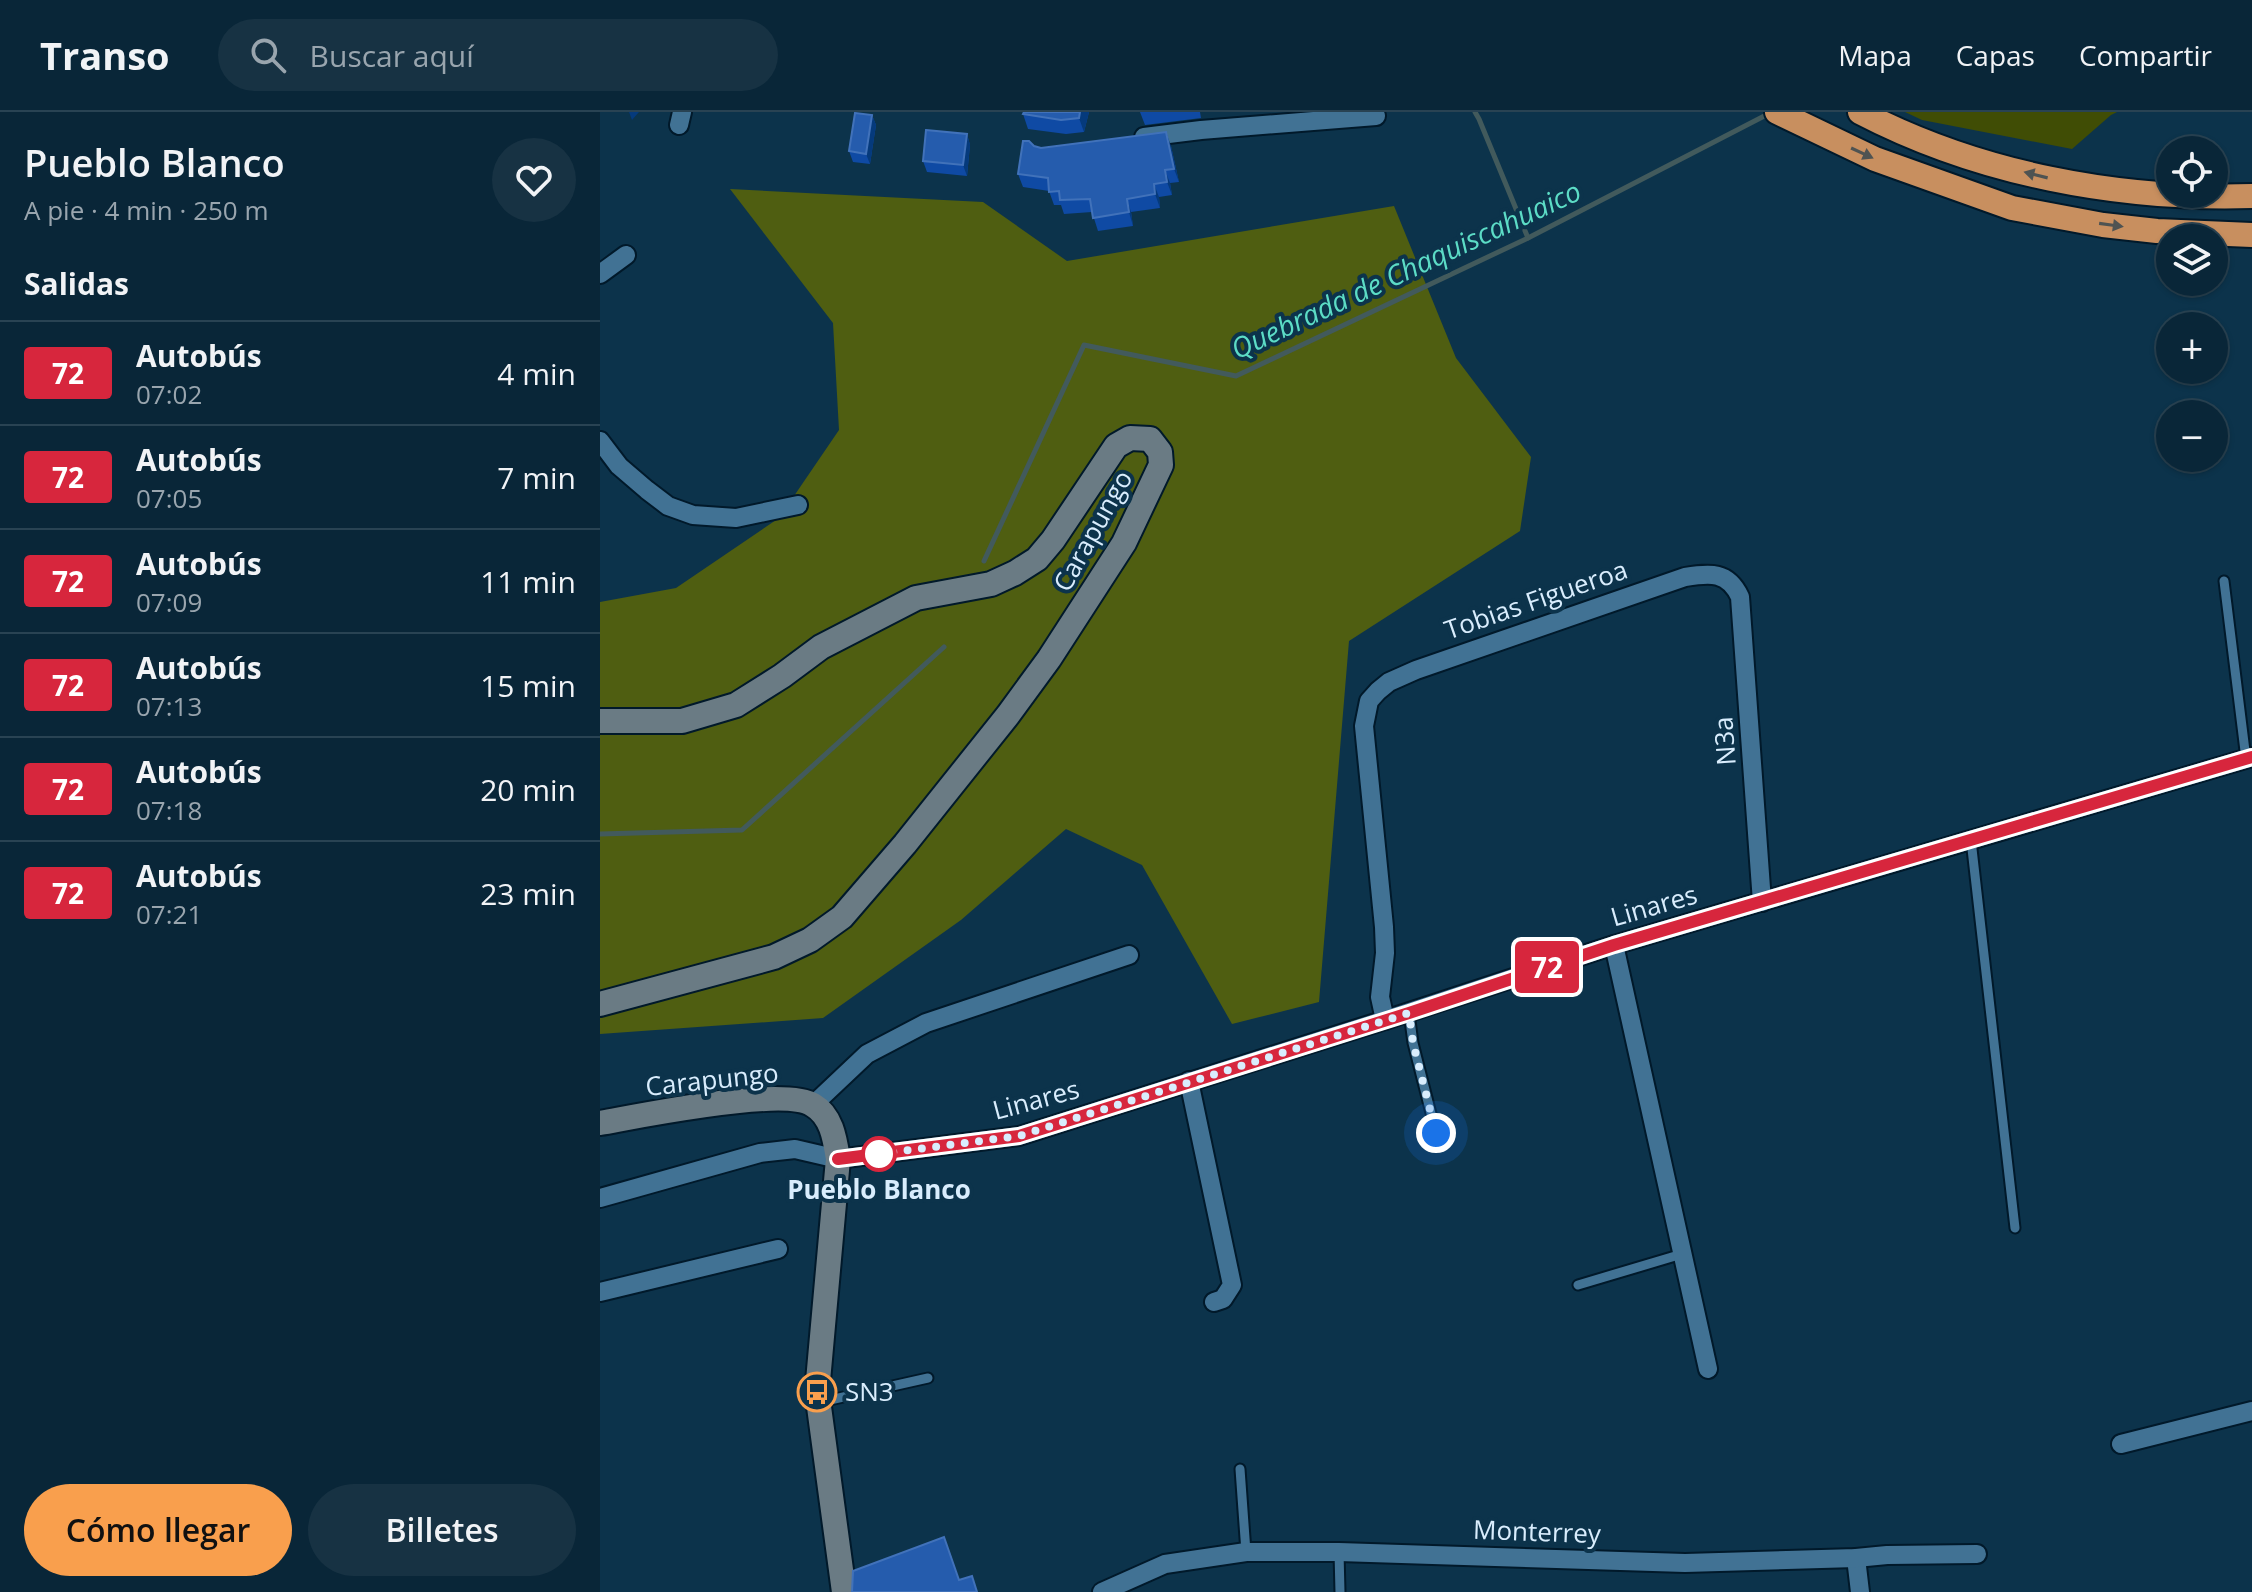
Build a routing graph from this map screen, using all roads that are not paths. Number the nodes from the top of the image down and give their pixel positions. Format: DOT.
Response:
graph roads {
  1 [pos="1860,112"];
  2 [pos="1376,116"];
  3 [pos="1784,116"];
  4 [pos="1203,121"];
  5 [pos="1122,140"];
  6 [pos="2252,196"];
  7 [pos="2252,235"];
  8 [pos="626,255"];
  9 [pos="600,274"];
  10 [pos="600,441"];
  11 [pos="798,505"];
  12 [pos="1729,581"];
  13 [pos="2224,581"];
  14 [pos="600,721"];
  15 [pos="2249,758"];
  16 [pos="1971,840"];
  17 [pos="1762,902"];
  18 [pos="1614,945"];
  19 [pos="1129,955"];
  20 [pos="600,1004"];
  21 [pos="1409,1013"];
  22 [pos="1385,1020"];
  23 [pos="1189,1081"];
  24 [pos="813,1105"];
  25 [pos="600,1123"];
  26 [pos="1436,1133"];
  27 [pos="838,1159"];
  28 [pos="600,1198"];
  29 [pos="2015,1228"];
  30 [pos="778,1249"];
  31 [pos="1682,1254"];
  32 [pos="1578,1285"];
  33 [pos="600,1292"];
  34 [pos="1214,1302"];
  35 [pos="1708,1369"];
  36 [pos="928,1378"];
  37 [pos="818,1403"];
  38 [pos="2252,1411"];
  39 [pos="2121,1444"];
  40 [pos="1240,1469"];
  41 [pos="1246,1552"];
  42 [pos="1339,1552"];
  43 [pos="1977,1554"];
  44 [pos="1856,1558"];
  45 [pos="1138,1584"];
  46 [pos="844,1592"];
  47 [pos="1102,1592"];
  48 [pos="1340,1592"];
  49 [pos="1860,1592"];
  6 -- 1 [label="highway, one-way"];
  2 -- 4 [label="street"];
  3 -- 7 [label="highway, one-way"];
  4 -- 5 [label="street"];
  8 -- 9 [label="street"];
  10 -- 11 [label="street"];
  12 -- 17 [label="street, N3a"];
  12 -- 22 [label="street, Tobias Figueroa"];
  13 -- 15 [label="lane"];
  14 -- 20 [label="street, Carapungo"];
  15 -- 16 [label="street, Linares"];
  16 -- 17 [label="street, Linares"];
  16 -- 29 [label="lane"];
  17 -- 18 [label="street, Linares"];
  18 -- 21 [label="street, Linares"];
  18 -- 31 [label="street"];
  19 -- 24 [label="street"];
  21 -- 22 [label="street, Linares"];
  21 -- 26 [label="lane"];
  22 -- 23 [label="street, Linares"];
  23 -- 27 [label="street, Linares"];
  23 -- 34 [label="street"];
  24 -- 25 [label="street, Carapungo"];
  24 -- 27 [label="street, Carapungo"];
  27 -- 28 [label="street"];
  27 -- 37 [label="street, Carapungo"];
  30 -- 33 [label="street"];
  31 -- 32 [label="lane"];
  31 -- 35 [label="street"];
  36 -- 37 [label="lane"];
  37 -- 46 [label="street, Carapungo"];
  38 -- 39 [label="street"];
  40 -- 41 [label="lane"];
  41 -- 42 [label="street, Monterrey"];
  41 -- 45 [label="street, Monterrey"];
  42 -- 44 [label="street, Monterrey"];
  42 -- 48 [label="lane"];
  43 -- 44 [label="street, Monterrey"];
  44 -- 49 [label="street"];
  45 -- 47 [label="street, Monterrey"];
}
